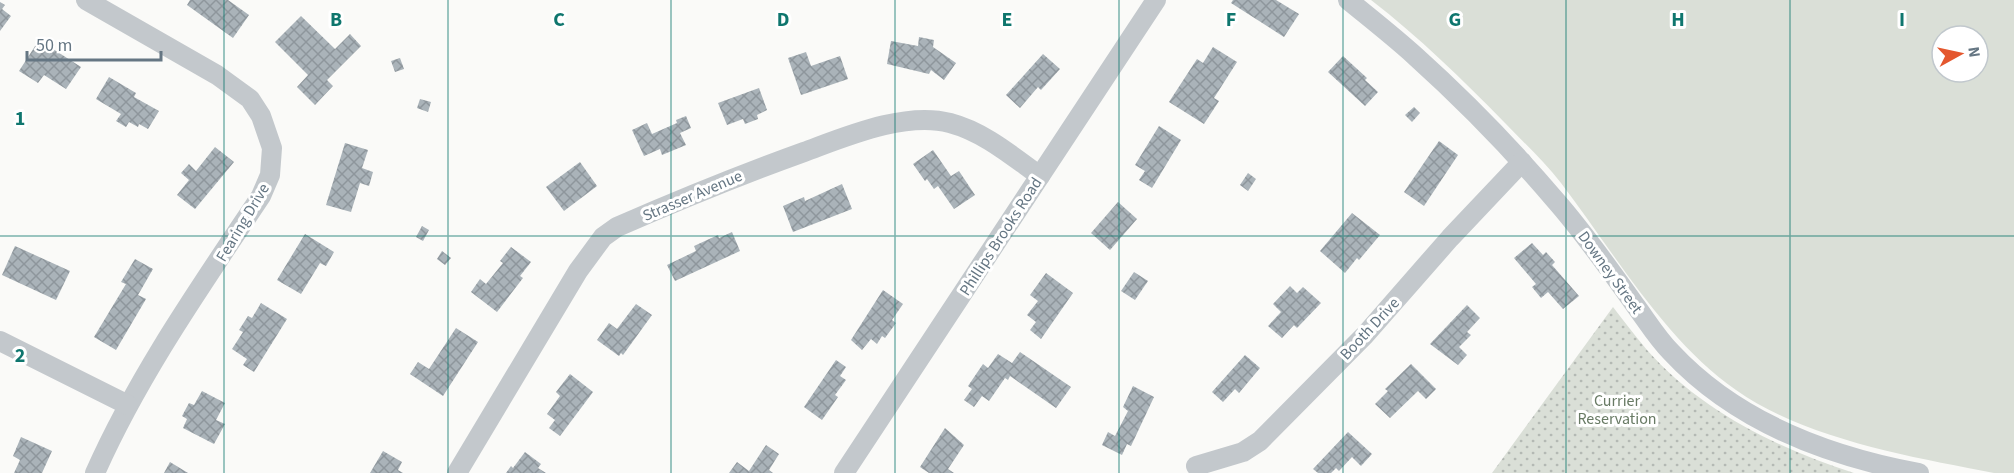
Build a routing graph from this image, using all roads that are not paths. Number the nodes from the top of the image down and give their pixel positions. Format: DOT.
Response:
graph roads {
  1 [pos="86,0"];
  2 [pos="1156,0"];
  3 [pos="1348,0"];
  4 [pos="1522,162"];
  5 [pos="1040,176"];
  6 [pos="0,341"];
  7 [pos="128,405"];
  8 [pos="1196,466"];
  9 [pos="95,473"];
  10 [pos="457,473"];
  11 [pos="844,473"];
  12 [pos="1918,473"];
  1 -- 7 [label="street, Fearing Drive"];
  2 -- 5 [label="street, Phillips Brooks Road"];
  3 -- 4 [label="street, Downey Street"];
  4 -- 8 [label="street, Booth Drive"];
  4 -- 12 [label="street, Downey Street"];
  5 -- 10 [label="street, Strasser Avenue"];
  5 -- 11 [label="street, Phillips Brooks Road"];
  6 -- 7 [label="street"];
  7 -- 9 [label="street, Fearing Drive"];
}
